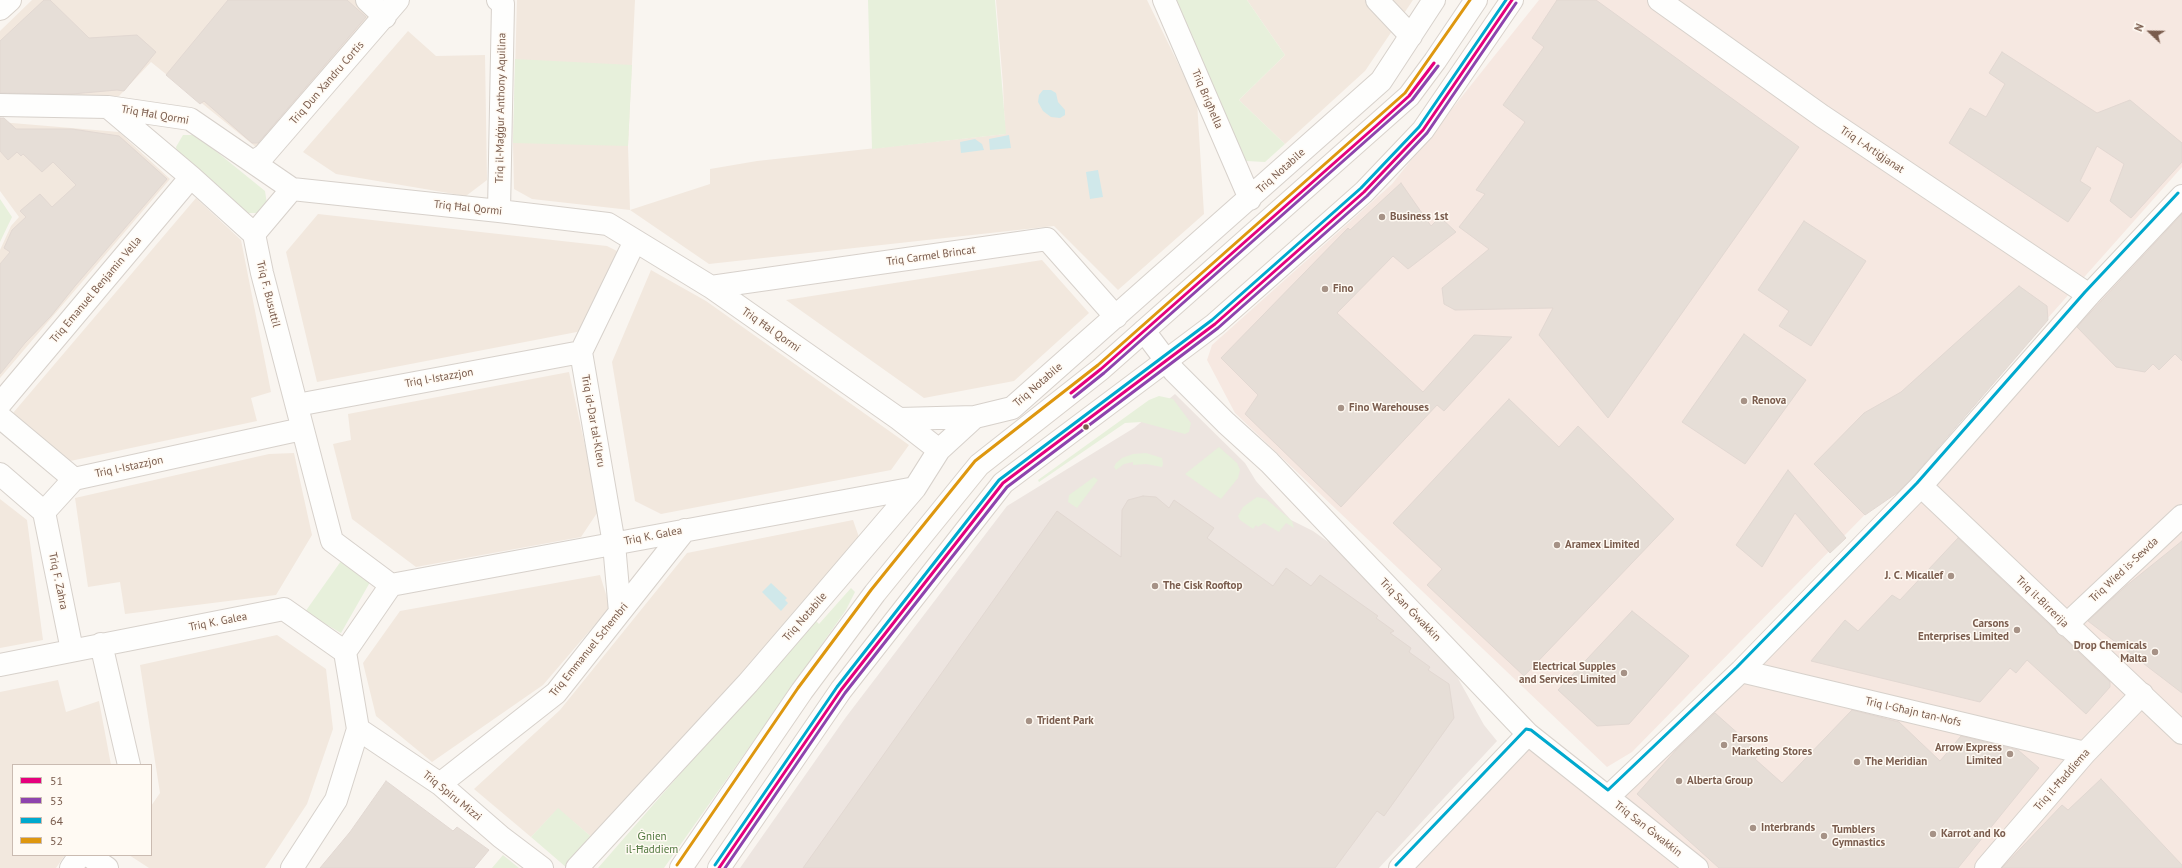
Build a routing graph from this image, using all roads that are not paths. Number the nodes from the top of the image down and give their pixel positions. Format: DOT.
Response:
graph roads {
  1 [pos="10,0"];
  2 [pos="367,0"];
  3 [pos="398,0"];
  4 [pos="1164,0"];
  5 [pos="1377,0"];
  6 [pos="1434,0"];
  7 [pos="1476,0"];
  8 [pos="1512,0"];
  9 [pos="1659,0"];
  10 [pos="502,1"];
  11 [pos="0,9"];
  12 [pos="385,17"];
  13 [pos="1412,36"];
  14 [pos="0,105"];
  15 [pos="108,107"];
  16 [pos="253,162"];
  17 [pos="191,177"];
  18 [pos="292,189"];
  19 [pos="2182,196"];
  20 [pos="1250,199"];
  21 [pos="500,211"];
  22 [pos="254,234"];
  23 [pos="635,242"];
  24 [pos="711,287"];
  25 [pos="2089,295"];
  26 [pos="1116,317"];
  27 [pos="1144,331"];
  28 [pos="582,352"];
  29 [pos="1166,363"];
  30 [pos="0,404"];
  31 [pos="296,405"];
  32 [pos="0,417"];
  33 [pos="975,417"];
  34 [pos="898,419"];
  35 [pos="302,430"];
  36 [pos="940,450"];
  37 [pos="0,474"];
  38 [pos="74,479"];
  39 [pos="1921,486"];
  40 [pos="915,488"];
  41 [pos="44,512"];
  42 [pos="2182,516"];
  43 [pos="685,530"];
  44 [pos="614,544"];
  45 [pos="391,585"];
  46 [pos="620,612"];
  47 [pos="2066,625"];
  48 [pos="102,644"];
  49 [pos="72,650"];
  50 [pos="345,652"];
  51 [pos="0,665"];
  52 [pos="1741,671"];
  53 [pos="2142,694"];
  54 [pos="358,729"];
  55 [pos="2182,733"];
  56 [pos="1528,734"];
  57 [pos="2085,753"];
  58 [pos="128,764"];
  59 [pos="440,784"];
  60 [pos="1608,797"];
  61 [pos="79,856"];
  62 [pos="89,856"];
  63 [pos="71,868"];
  64 [pos="107,868"];
  65 [pos="292,868"];
  66 [pos="542,868"];
  67 [pos="577,868"];
  68 [pos="681,868"];
  69 [pos="719,868"];
  70 [pos="1400,868"];
  71 [pos="1697,868"];
  72 [pos="1986,868"];
  1 -- 11 [label="street"];
  2 -- 12 [label="street"];
  3 -- 12 [label="street, Triq Dun Xandru Cortis"];
  4 -- 20 [label="street, Triq Brigħella"];
  5 -- 13 [label="street"];
  6 -- 13 [label="street, Triq Notabile"];
  7 -- 27 [label="street"];
  8 -- 29 [label="street"];
  9 -- 25 [label="street, Triq l-Artiġjanat"];
  10 -- 21 [label="street, Triq il-Maġġur Anthony Aquilina"];
  12 -- 16 [label="street, Triq Dun Xandru Cortis"];
  13 -- 20 [label="street, Triq Notabile"];
  14 -- 15 [label="street, Triq Ħal Qormi"];
  15 -- 16 [label="street, Triq Ħal Qormi"];
  15 -- 17 [label="street"];
  16 -- 18 [label="street, Triq Ħal Qormi"];
  17 -- 22 [label="street"];
  17 -- 30 [label="street, Triq Emanuel Benjamin Vella"];
  18 -- 21 [label="street, Triq Ħal Qormi"];
  18 -- 22 [label="street"];
  19 -- 25 [label="street"];
  20 -- 26 [label="street, Triq Notabile"];
  21 -- 23 [label="street, Triq Ħal Qormi"];
  22 -- 31 [label="street, Triq F. Busuttil"];
  23 -- 24 [label="street, Triq Ħal Qormi"];
  23 -- 28 [label="street"];
  24 -- 26 [label="street, Triq Carmel Brincat"];
  24 -- 34 [label="street, Triq Ħal Qormi"];
  25 -- 39 [label="street"];
  26 -- 33 [label="street, Triq Notabile"];
  27 -- 29 [label="street, Triq San Ġwakkin"];
  27 -- 68 [label="street"];
  28 -- 31 [label="street, Triq l-Istazzjon"];
  28 -- 44 [label="street, Triq id-Dar tal-Kleru"];
  29 -- 56 [label="street, Triq San Ġwakkin"];
  29 -- 69 [label="street"];
  31 -- 35 [label="street, Triq F. Busuttil"];
  32 -- 38 [label="street"];
  33 -- 34 [label="street"];
  33 -- 36 [label="street, Triq Notabile"];
  34 -- 36 [label="street, Triq Ħal Qormi"];
  35 -- 38 [label="street, Triq l-Istazzjon"];
  35 -- 45 [label="street, Triq F. Busuttil"];
  36 -- 40 [label="street, Triq Notabile"];
  37 -- 41 [label="street"];
  38 -- 41 [label="street"];
  39 -- 47 [label="street, Triq il-Birrerija"];
  39 -- 52 [label="street"];
  40 -- 43 [label="street, Triq K. Galea"];
  40 -- 67 [label="street, Triq Notabile"];
  41 -- 49 [label="street, Triq F. Zahra"];
  42 -- 47 [label="street, Triq Wied is-Sewda"];
  43 -- 44 [label="street, Triq K. Galea"];
  43 -- 46 [label="street, Triq Emmanuel Schembri"];
  44 -- 45 [label="street, Triq K. Galea"];
  44 -- 46 [label="street, Triq id-Dar tal-Kleru"];
  45 -- 50 [label="street"];
  46 -- 59 [label="street, Triq Emmanuel Schembri"];
  47 -- 53 [label="street, Triq il-Birrerija"];
  48 -- 49 [label="street, Triq K. Galea"];
  48 -- 50 [label="street, Triq K. Galea"];
  48 -- 58 [label="street"];
  49 -- 51 [label="street, Triq K. Galea"];
  50 -- 54 [label="street"];
  52 -- 57 [label="street, Triq l-Għajn tan-Nofs"];
  52 -- 60 [label="street"];
  53 -- 55 [label="street, Triq il-Birrerija"];
  53 -- 57 [label="street, Triq il-Ħaddiema"];
  54 -- 59 [label="street, Triq Spiru Mizzi"];
  54 -- 65 [label="street"];
  56 -- 60 [label="street, Triq San Ġwakkin"];
  56 -- 70 [label="street"];
  57 -- 72 [label="street, Triq il-Ħaddiema"];
  59 -- 66 [label="street, Triq Spiru Mizzi"];
  60 -- 71 [label="street, Triq San Ġwakkin"];
  61 -- 63 [label="street"];
  62 -- 64 [label="street"];
}
